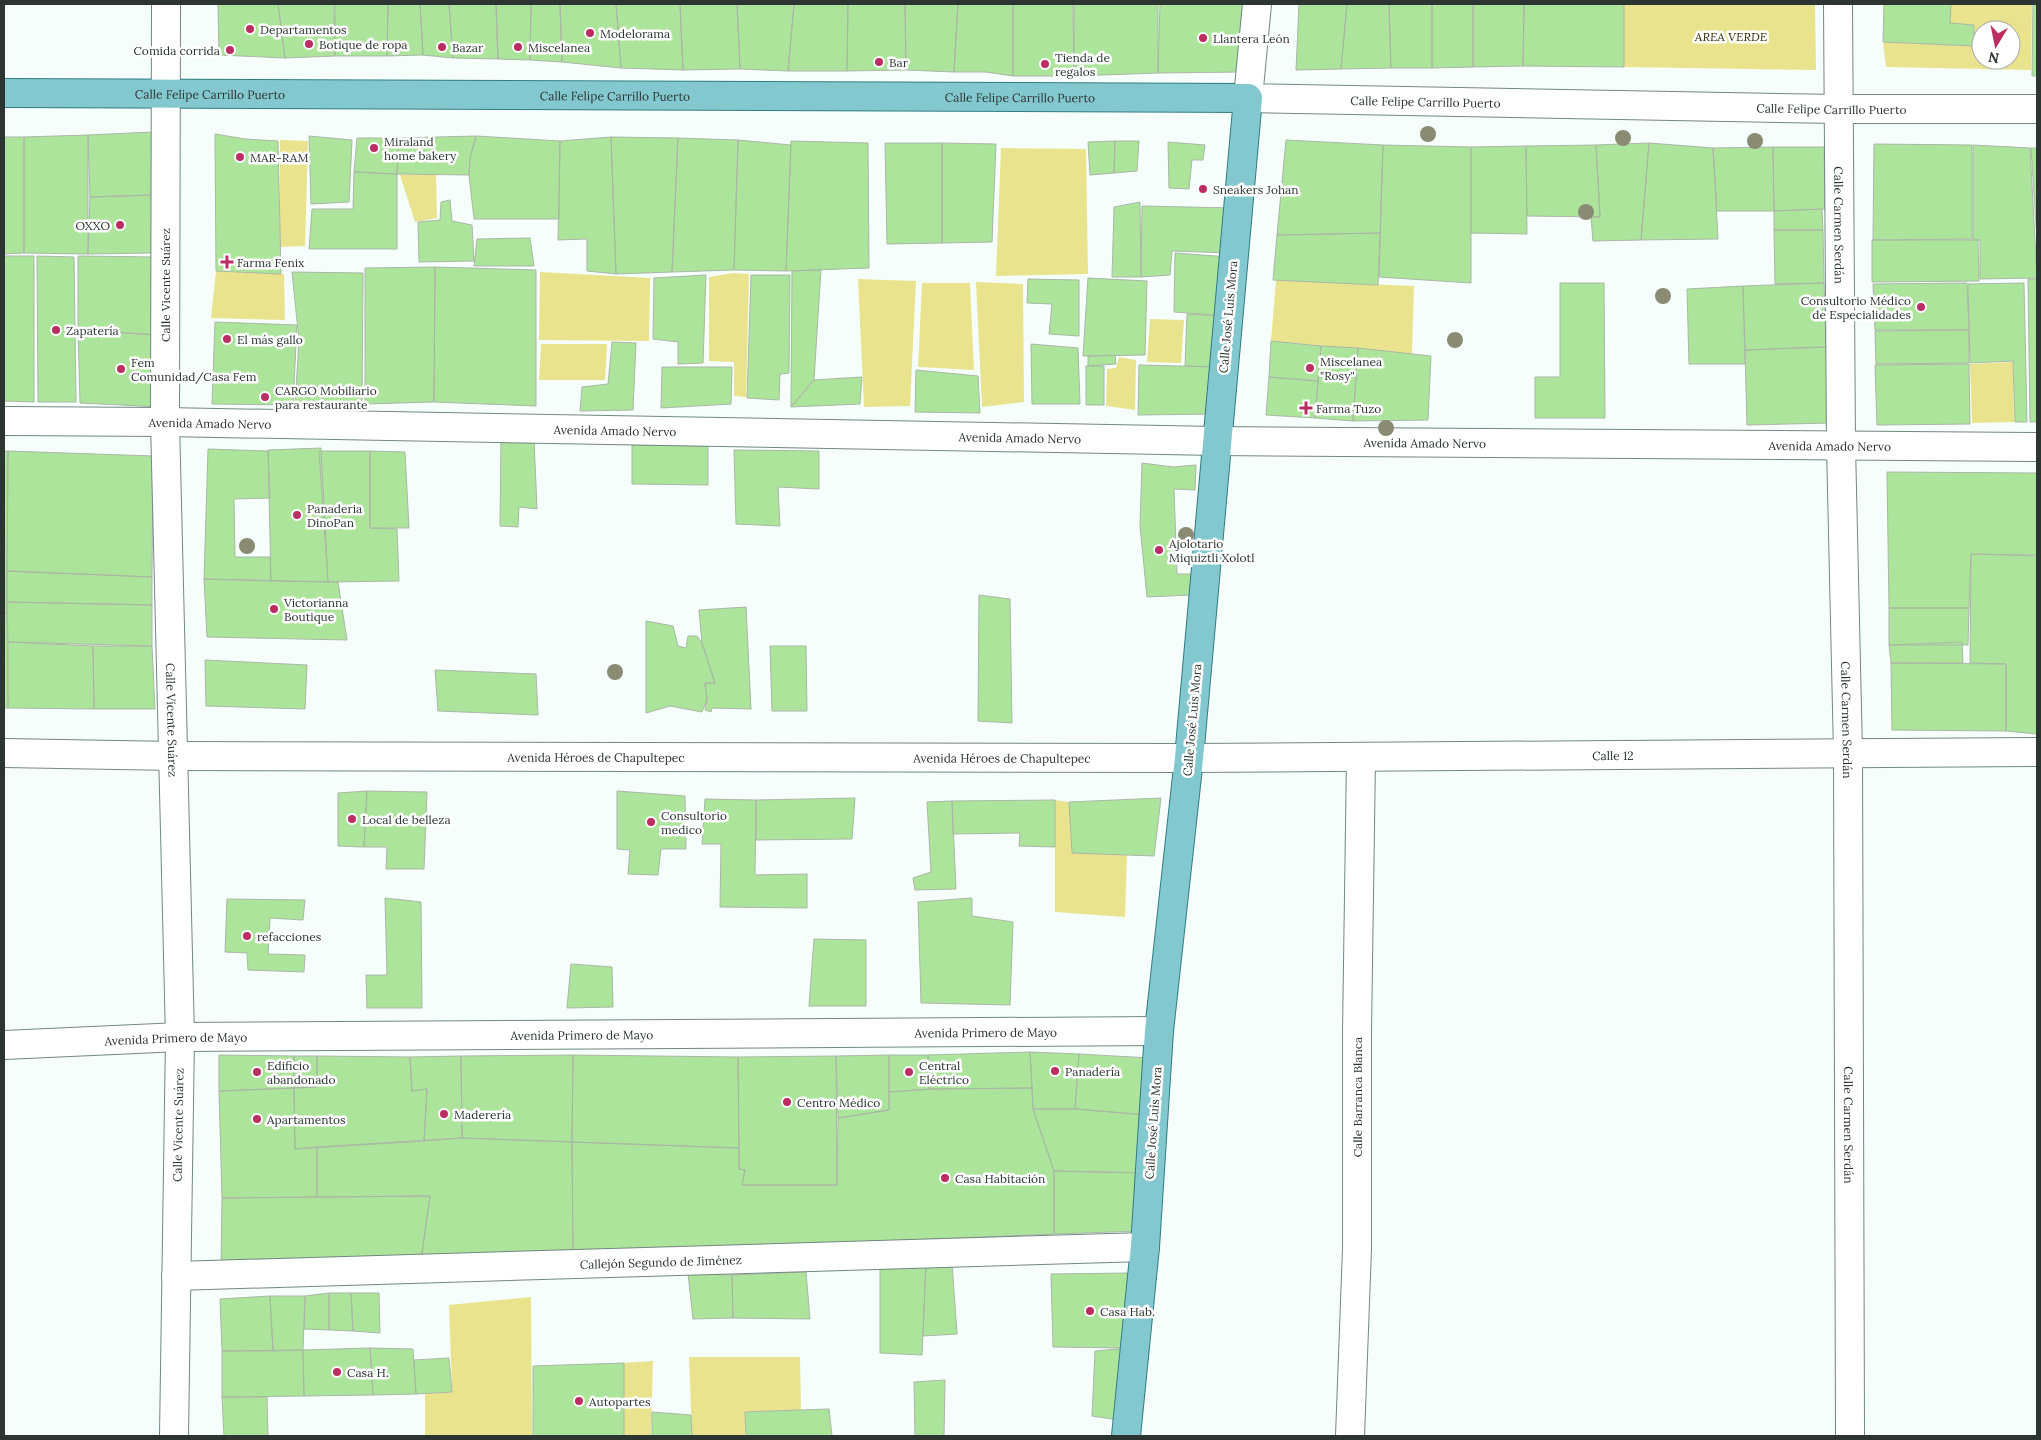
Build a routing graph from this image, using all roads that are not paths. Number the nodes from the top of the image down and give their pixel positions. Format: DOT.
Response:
graph roads {
  1 [pos="166,4"];
  2 [pos="1257,4"];
  3 [pos="1838,4"];
  4 [pos="4,93"];
  5 [pos="166,93"];
  6 [pos="1248,98"];
  7 [pos="2037,108"];
  8 [pos="1838,109"];
  9 [pos="4,421"];
  10 [pos="165,422"];
  11 [pos="1216,441"];
  12 [pos="1841,445"];
  13 [pos="2037,447"];
  14 [pos="2037,752"];
  15 [pos="4,753"];
  16 [pos="1848,753"];
  17 [pos="174,756"];
  18 [pos="1361,757"];
  19 [pos="1189,758"];
  20 [pos="1159,1031"];
  21 [pos="180,1037"];
  22 [pos="4,1045"];
  23 [pos="1145,1247"];
  24 [pos="176,1276"];
  25 [pos="174,1436"];
  26 [pos="1126,1436"];
  27 [pos="1350,1436"];
  28 [pos="1850,1436"];
  1 -- 5 [label="street, Calle Vicente Suárez"];
  2 -- 6 [label="street, Calle José Luis Mora"];
  3 -- 8 [label="street, Calle Carmen Serdán"];
  4 -- 5 [label="main road, Calle Felipe Carrillo Puerto"];
  5 -- 6 [label="main road, Calle Felipe Carrillo Puerto"];
  5 -- 10 [label="street, Calle Vicente Suárez"];
  6 -- 8 [label="street, Calle Felipe Carrillo Puerto"];
  6 -- 11 [label="main road, Calle José Luis Mora"];
  7 -- 8 [label="street, Calle Felipe Carrillo Puerto"];
  8 -- 12 [label="street, Calle Carmen Serdán"];
  9 -- 10 [label="street, Avenida Amado Nervo"];
  10 -- 11 [label="street, Avenida Amado Nervo"];
  10 -- 17 [label="street, Calle Vicente Suárez"];
  11 -- 12 [label="street, Avenida Amado Nervo"];
  11 -- 19 [label="main road, Calle José Luis Mora"];
  12 -- 13 [label="street, Avenida Amado Nervo"];
  12 -- 16 [label="street, Calle Carmen Serdán"];
  14 -- 16 [label="street, Calle 12"];
  15 -- 17 [label="street, Avenida Héroes de Chapultepec"];
  16 -- 18 [label="street, Calle 12"];
  16 -- 28 [label="street, Calle Carmen Serdán"];
  17 -- 19 [label="street, Avenida Héroes de Chapultepec"];
  17 -- 21 [label="street, Calle Vicente Suárez"];
  18 -- 19 [label="street, Calle 12"];
  18 -- 27 [label="street, Calle Barranca Blanca"];
  19 -- 20 [label="main road, Calle José Luis Mora"];
  20 -- 21 [label="street, Avenida Primero de Mayo"];
  20 -- 23 [label="main road, Calle José Luis Mora"];
  21 -- 22 [label="street, Avenida Primero de Mayo"];
  21 -- 24 [label="street, Calle Vicente Suárez"];
  23 -- 24 [label="street, Callejón Segundo de Jiménez"];
  23 -- 26 [label="main road, Calle José Luis Mora"];
  24 -- 25 [label="street, Calle Vicente Suárez"];
}
